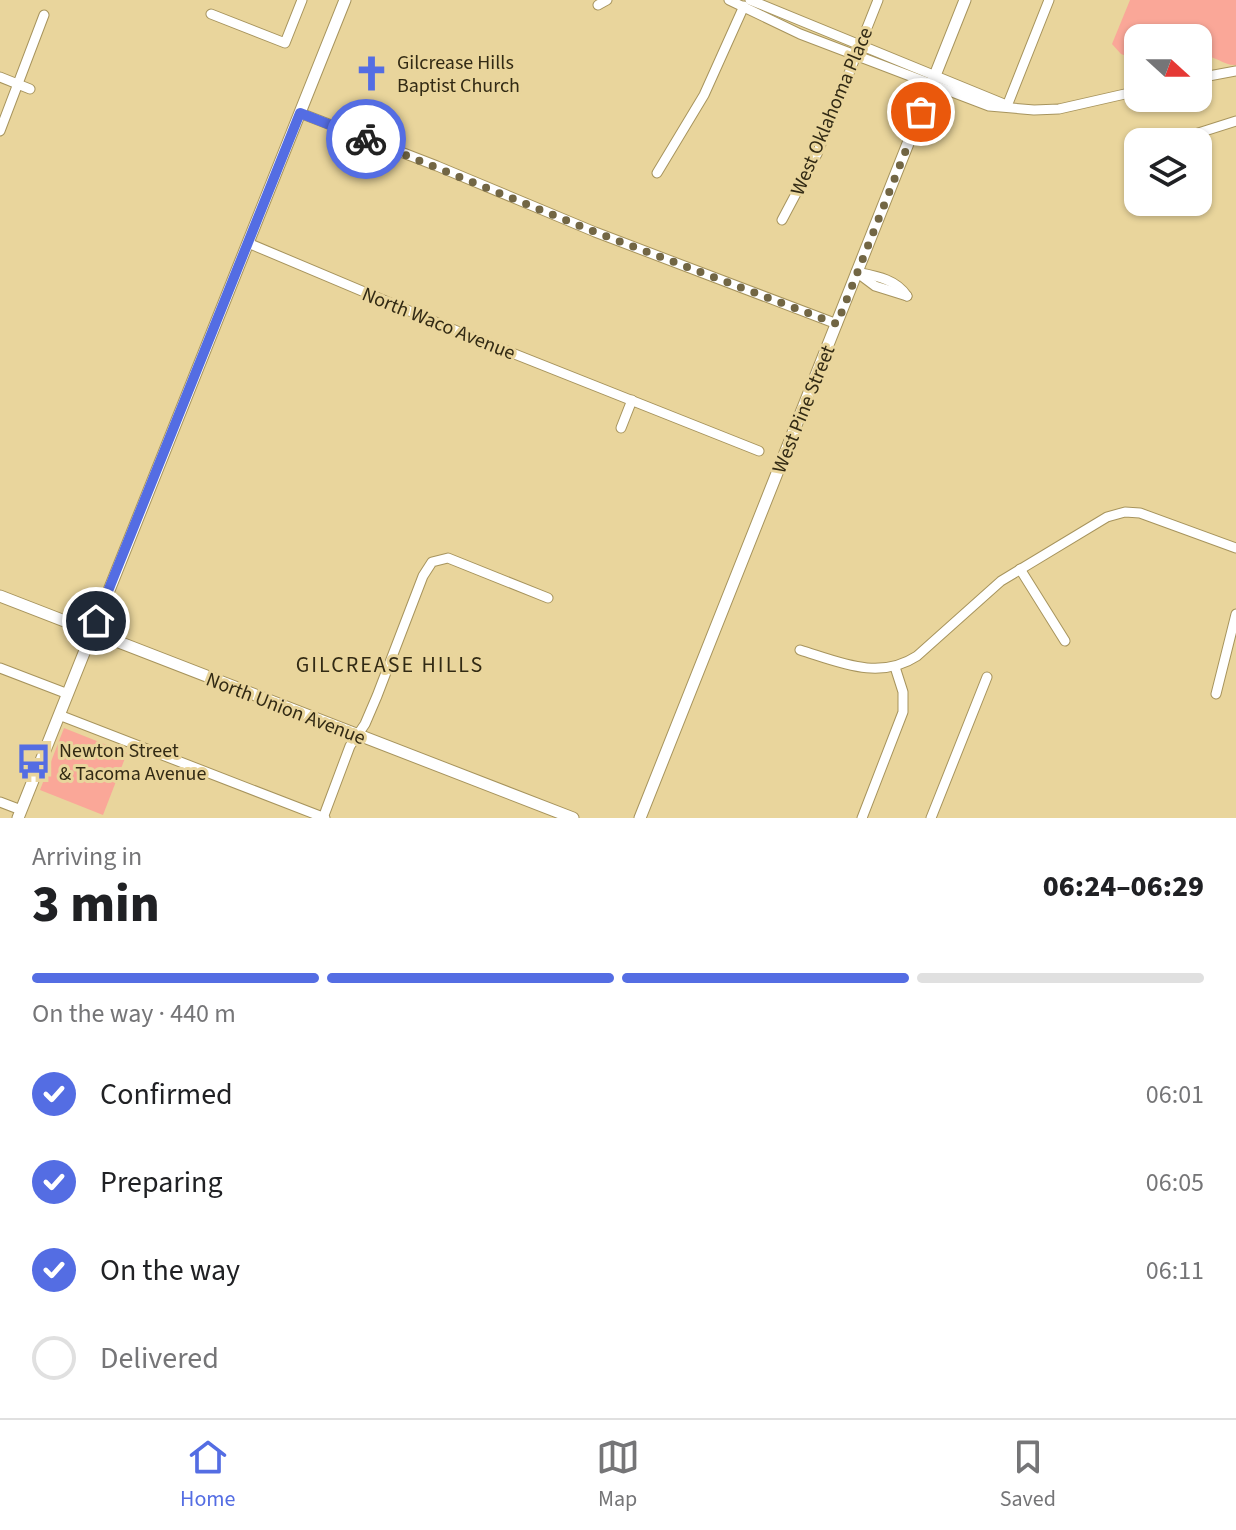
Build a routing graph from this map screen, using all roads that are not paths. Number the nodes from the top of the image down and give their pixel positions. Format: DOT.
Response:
graph roads {
  1 [pos="302,0"];
  2 [pos="345,0"];
  3 [pos="729,0"];
  4 [pos="878,0"];
  5 [pos="965,0"];
  6 [pos="1049,0"];
  7 [pos="747,3"];
  8 [pos="211,14"];
  9 [pos="44,15"];
  10 [pos="860,45"];
  11 [pos="856,56"];
  12 [pos="1236,71"];
  13 [pos="1212,75"];
  14 [pos="0,77"];
  15 [pos="934,80"];
  16 [pos="17,84"];
  17 [pos="30,89"];
  18 [pos="1124,94"];
  19 [pos="1007,106"];
  20 [pos="300,113"];
  21 [pos="1236,121"];
  22 [pos="1212,129"];
  23 [pos="0,131"];
  24 [pos="657,173"];
  25 [pos="782,220"];
  26 [pos="248,243"];
  27 [pos="856,272"];
  28 [pos="837,324"];
  29 [pos="632,400"];
  30 [pos="621,428"];
  31 [pos="759,451"];
  32 [pos="1236,548"];
  33 [pos="1020,569"];
  34 [pos="0,596"];
  35 [pos="548,598"];
  36 [pos="1236,614"];
  37 [pos="92,632"];
  38 [pos="1065,641"];
  39 [pos="1232,642"];
  40 [pos="800,650"];
  41 [pos="895,667"];
  42 [pos="0,668"];
  43 [pos="987,677"];
  44 [pos="68,694"];
  45 [pos="1216,694"];
  46 [pos="59,715"];
  47 [pos="357,736"];
  48 [pos="0,802"];
  49 [pos="20,814"];
  50 [pos="324,818"];
  51 [pos="573,818"];
  52 [pos="640,818"];
  53 [pos="862,818"];
  54 [pos="931,818"];
  1 -- 8 [label="street"];
  2 -- 20 [label="street"];
  3 -- 7 [label="street"];
  4 -- 10 [label="street, West Oklahoma Place"];
  5 -- 15 [label="street, West Pine Street"];
  6 -- 19 [label="street"];
  7 -- 10 [label="street"];
  7 -- 11 [label="street"];
  7 -- 24 [label="street"];
  9 -- 16 [label="street"];
  10 -- 11 [label="street, West Oklahoma Place"];
  10 -- 15 [label="street"];
  11 -- 15 [label="street"];
  11 -- 25 [label="street, West Oklahoma Place"];
  12 -- 13 [label="street"];
  14 -- 16 [label="street"];
  15 -- 19 [label="street"];
  15 -- 27 [label="street, West Pine Street"];
  16 -- 17 [label="street"];
  16 -- 23 [label="street"];
  18 -- 19 [label="street"];
  20 -- 26 [label="street"];
  20 -- 28 [label="street"];
  21 -- 22 [label="street"];
  26 -- 29 [label="street, North Waco Avenue"];
  26 -- 37 [label="street"];
  27 -- 27 [label="street"];
  27 -- 28 [label="street, West Pine Street"];
  28 -- 52 [label="street, West Pine Street"];
  29 -- 30 [label="street"];
  29 -- 31 [label="street, North Waco Avenue"];
  32 -- 33 [label="street"];
  33 -- 38 [label="street"];
  33 -- 41 [label="street"];
  34 -- 37 [label="street, North Union Avenue"];
  35 -- 47 [label="street"];
  36 -- 39 [label="street"];
  37 -- 44 [label="street"];
  37 -- 47 [label="street, North Union Avenue"];
  39 -- 45 [label="street"];
  40 -- 41 [label="street"];
  41 -- 53 [label="street"];
  42 -- 44 [label="street"];
  43 -- 54 [label="street"];
  44 -- 46 [label="street"];
  46 -- 49 [label="street"];
  46 -- 50 [label="street"];
  47 -- 50 [label="street"];
  47 -- 51 [label="street, North Union Avenue"];
  48 -- 49 [label="street"];
}
